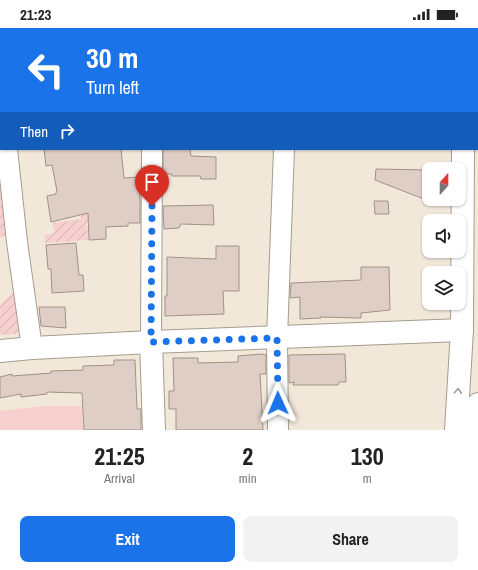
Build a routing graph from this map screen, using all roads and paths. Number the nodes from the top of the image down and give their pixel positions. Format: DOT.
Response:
graph roads {
  1 [pos="152,150"];
  2 [pos="284,150"];
  3 [pos="463,150"];
  4 [pos="5,152"];
  5 [pos="9,243"];
  6 [pos="462,330"];
  7 [pos="277,338"];
  8 [pos="151,342"];
  9 [pos="32,348"];
  10 [pos="0,351"];
  11 [pos="478,404"];
  12 [pos="154,430"];
  13 [pos="278,430"];
  14 [pos="456,430"];
  15 [pos="476,430"];
  1 -- 8 [label="street"];
  2 -- 7 [label="street"];
  3 -- 6 [label="street"];
  4 -- 5 [label="street"];
  5 -- 9 [label="street"];
  6 -- 7 [label="street"];
  14 -- 6 [label="street, one-way"];
  7 -- 8 [label="street"];
  7 -- 13 [label="street"];
  8 -- 9 [label="street"];
  8 -- 12 [label="street"];
  9 -- 10 [label="street"];
  11 -- 15 [label="street"];
}
